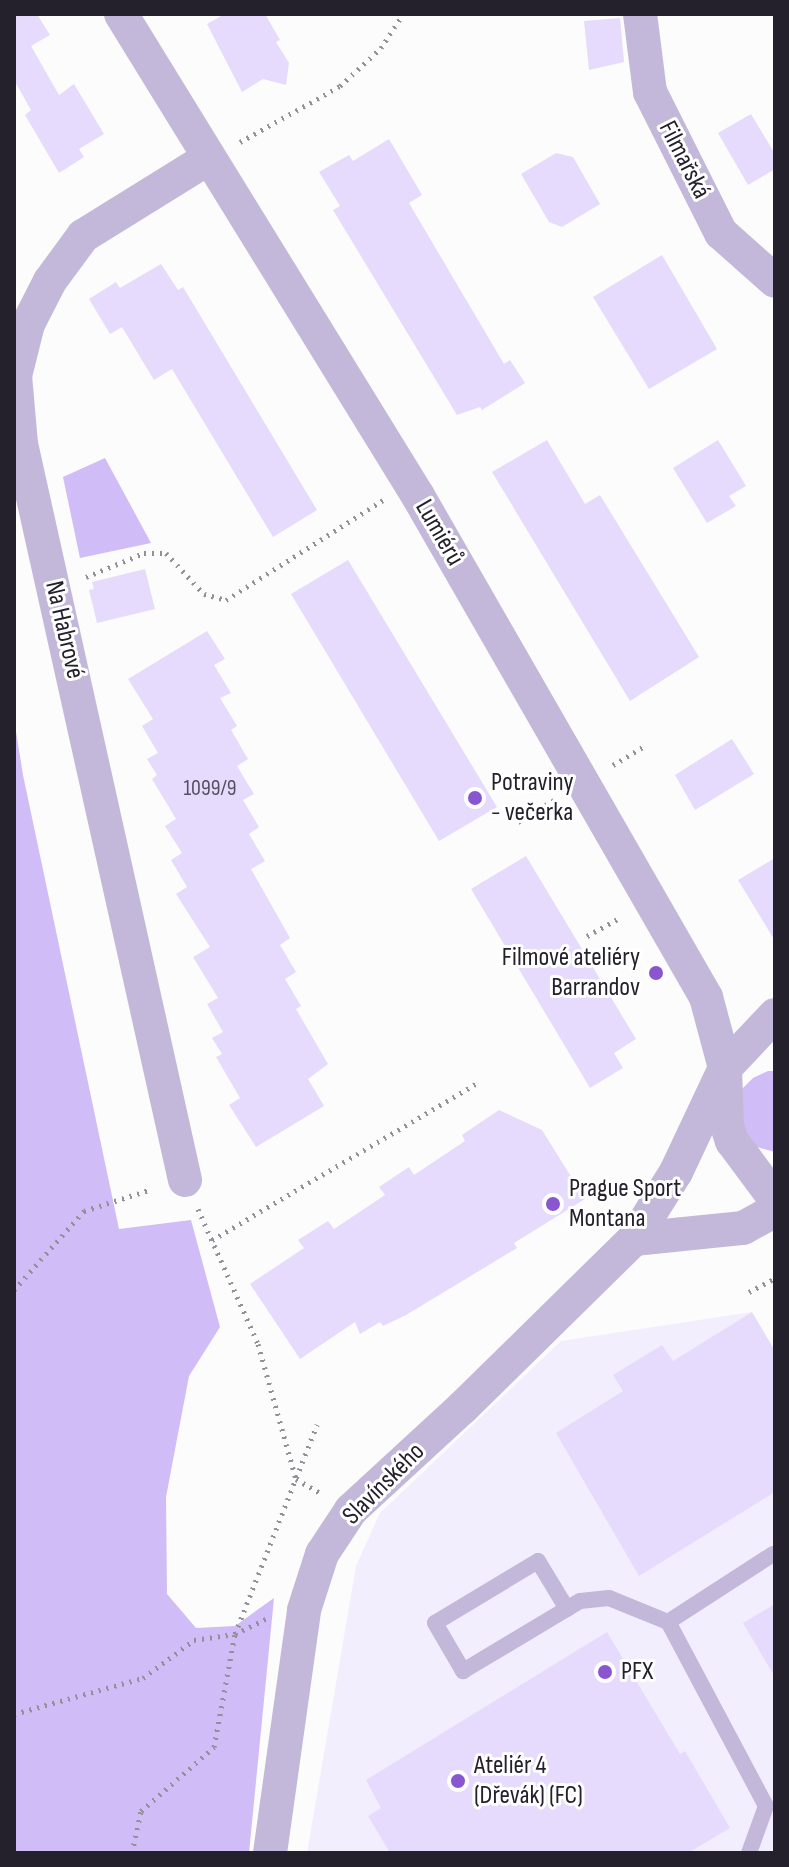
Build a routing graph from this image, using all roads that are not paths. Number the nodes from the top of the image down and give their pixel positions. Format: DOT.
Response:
graph roads {
  1 [pos="121,14"];
  2 [pos="640,14"];
  3 [pos="221,152"];
  4 [pos="775,281"];
  5 [pos="775,1015"];
  6 [pos="725,1068"];
  7 [pos="185,1180"];
  8 [pos="775,1199"];
  9 [pos="775,1210"];
  10 [pos="634,1239"];
  11 [pos="773,1554"];
  12 [pos="567,1609"];
  13 [pos="668,1622"];
  14 [pos="771,1803"];
  15 [pos="270,1853"];
  16 [pos="749,1853"];
  1 -- 3 [label="street, Lumiérů"];
  2 -- 4 [label="street, Filmařská"];
  3 -- 6 [label="street, Lumiérů"];
  3 -- 7 [label="street, Na Habrové"];
  5 -- 6 [label="street, Slavínského"];
  6 -- 8 [label="street, Lumiérů"];
  6 -- 10 [label="street, Slavínského"];
  9 -- 10 [label="street"];
  10 -- 15 [label="street, Slavínského"];
  11 -- 13 [label="lane"];
  12 -- 12 [label="lane"];
  12 -- 13 [label="lane"];
  13 -- 14 [label="lane"];
  14 -- 16 [label="lane"];
}
